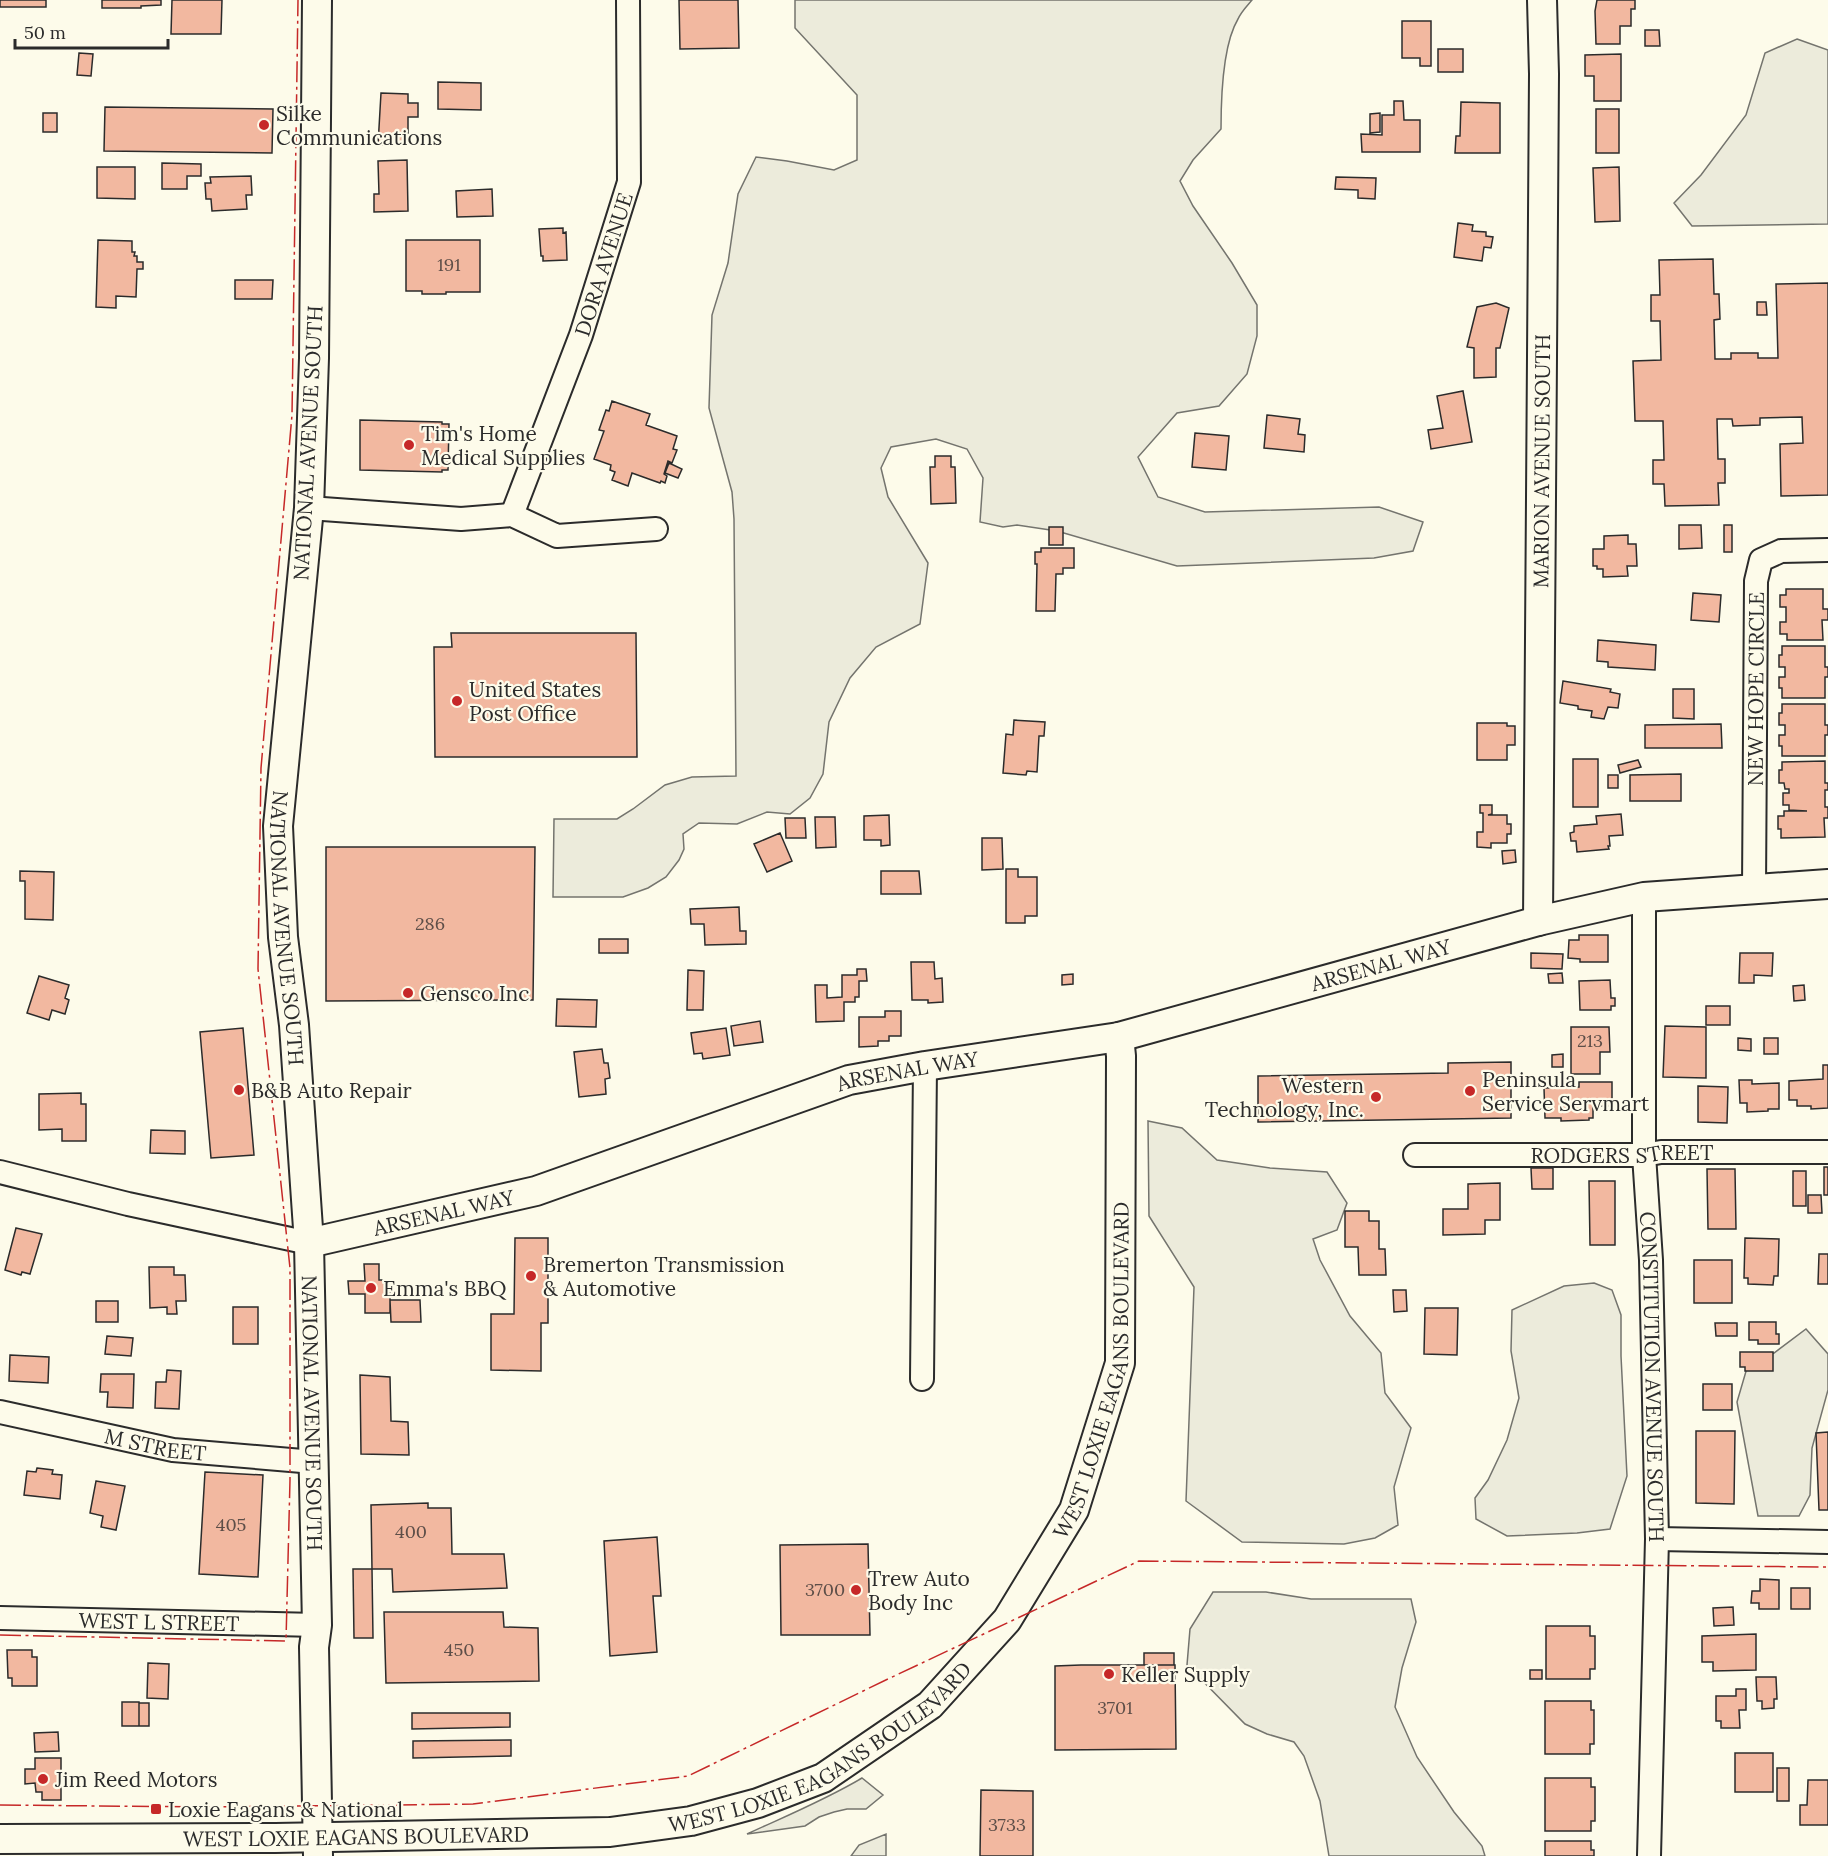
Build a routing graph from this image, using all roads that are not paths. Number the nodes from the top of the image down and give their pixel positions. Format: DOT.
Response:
graph roads {
  1 [pos="317,0"];
  2 [pos="628,0"];
  3 [pos="1542,0"];
  4 [pos="309,508"];
  5 [pos="512,515"];
  6 [pos="656,529"];
  7 [pos="1828,550"];
  8 [pos="1828,884"];
  9 [pos="1754,889"];
  10 [pos="1644,897"];
  11 [pos="1538,921"];
  12 [pos="1119,1037"];
  13 [pos="925,1066"];
  14 [pos="1828,1152"];
  15 [pos="1415,1155"];
  16 [pos="1644,1155"];
  17 [pos="0,1172"];
  18 [pos="309,1243"];
  19 [pos="922,1379"];
  20 [pos="0,1412"];
  21 [pos="315,1462"];
  22 [pos="1657,1539"];
  23 [pos="1828,1542"];
  24 [pos="0,1617"];
  25 [pos="316,1625"];
  26 [pos="0,1839"];
  27 [pos="317,1846"];
  28 [pos="1649,1856"];
  1 -- 4 [label="main road, NATIONAL AVENUE SOUTH"];
  2 -- 5 [label="street, DORA AVENUE"];
  3 -- 11 [label="main road, MARION AVENUE SOUTH"];
  4 -- 5 [label="street"];
  4 -- 18 [label="main road, NATIONAL AVENUE SOUTH"];
  5 -- 6 [label="street"];
  7 -- 9 [label="street, NEW HOPE CIRCLE"];
  8 -- 9 [label="main road, ARSENAL WAY"];
  9 -- 10 [label="main road, ARSENAL WAY"];
  10 -- 11 [label="main road, ARSENAL WAY"];
  10 -- 16 [label="street, CONSTITUTION AVENUE SOUTH"];
  11 -- 12 [label="main road, ARSENAL WAY"];
  12 -- 13 [label="main road, ARSENAL WAY"];
  12 -- 27 [label="main road, WEST LOXIE EAGANS BOULEVARD"];
  13 -- 18 [label="main road, ARSENAL WAY"];
  13 -- 19 [label="street"];
  14 -- 16 [label="street, RODGERS STREET"];
  15 -- 16 [label="street, RODGERS STREET"];
  16 -- 22 [label="street, CONSTITUTION AVENUE SOUTH"];
  17 -- 18 [label="street, ARSENAL WAY"];
  18 -- 21 [label="main road, NATIONAL AVENUE SOUTH"];
  20 -- 21 [label="street, M STREET"];
  21 -- 25 [label="main road, NATIONAL AVENUE SOUTH"];
  22 -- 23 [label="street"];
  22 -- 28 [label="street, CONSTITUTION AVENUE SOUTH"];
  24 -- 25 [label="street, WEST L STREET"];
  25 -- 27 [label="main road, NATIONAL AVENUE SOUTH"];
  26 -- 27 [label="main road, WEST LOXIE EAGANS BOULEVARD"];
}
